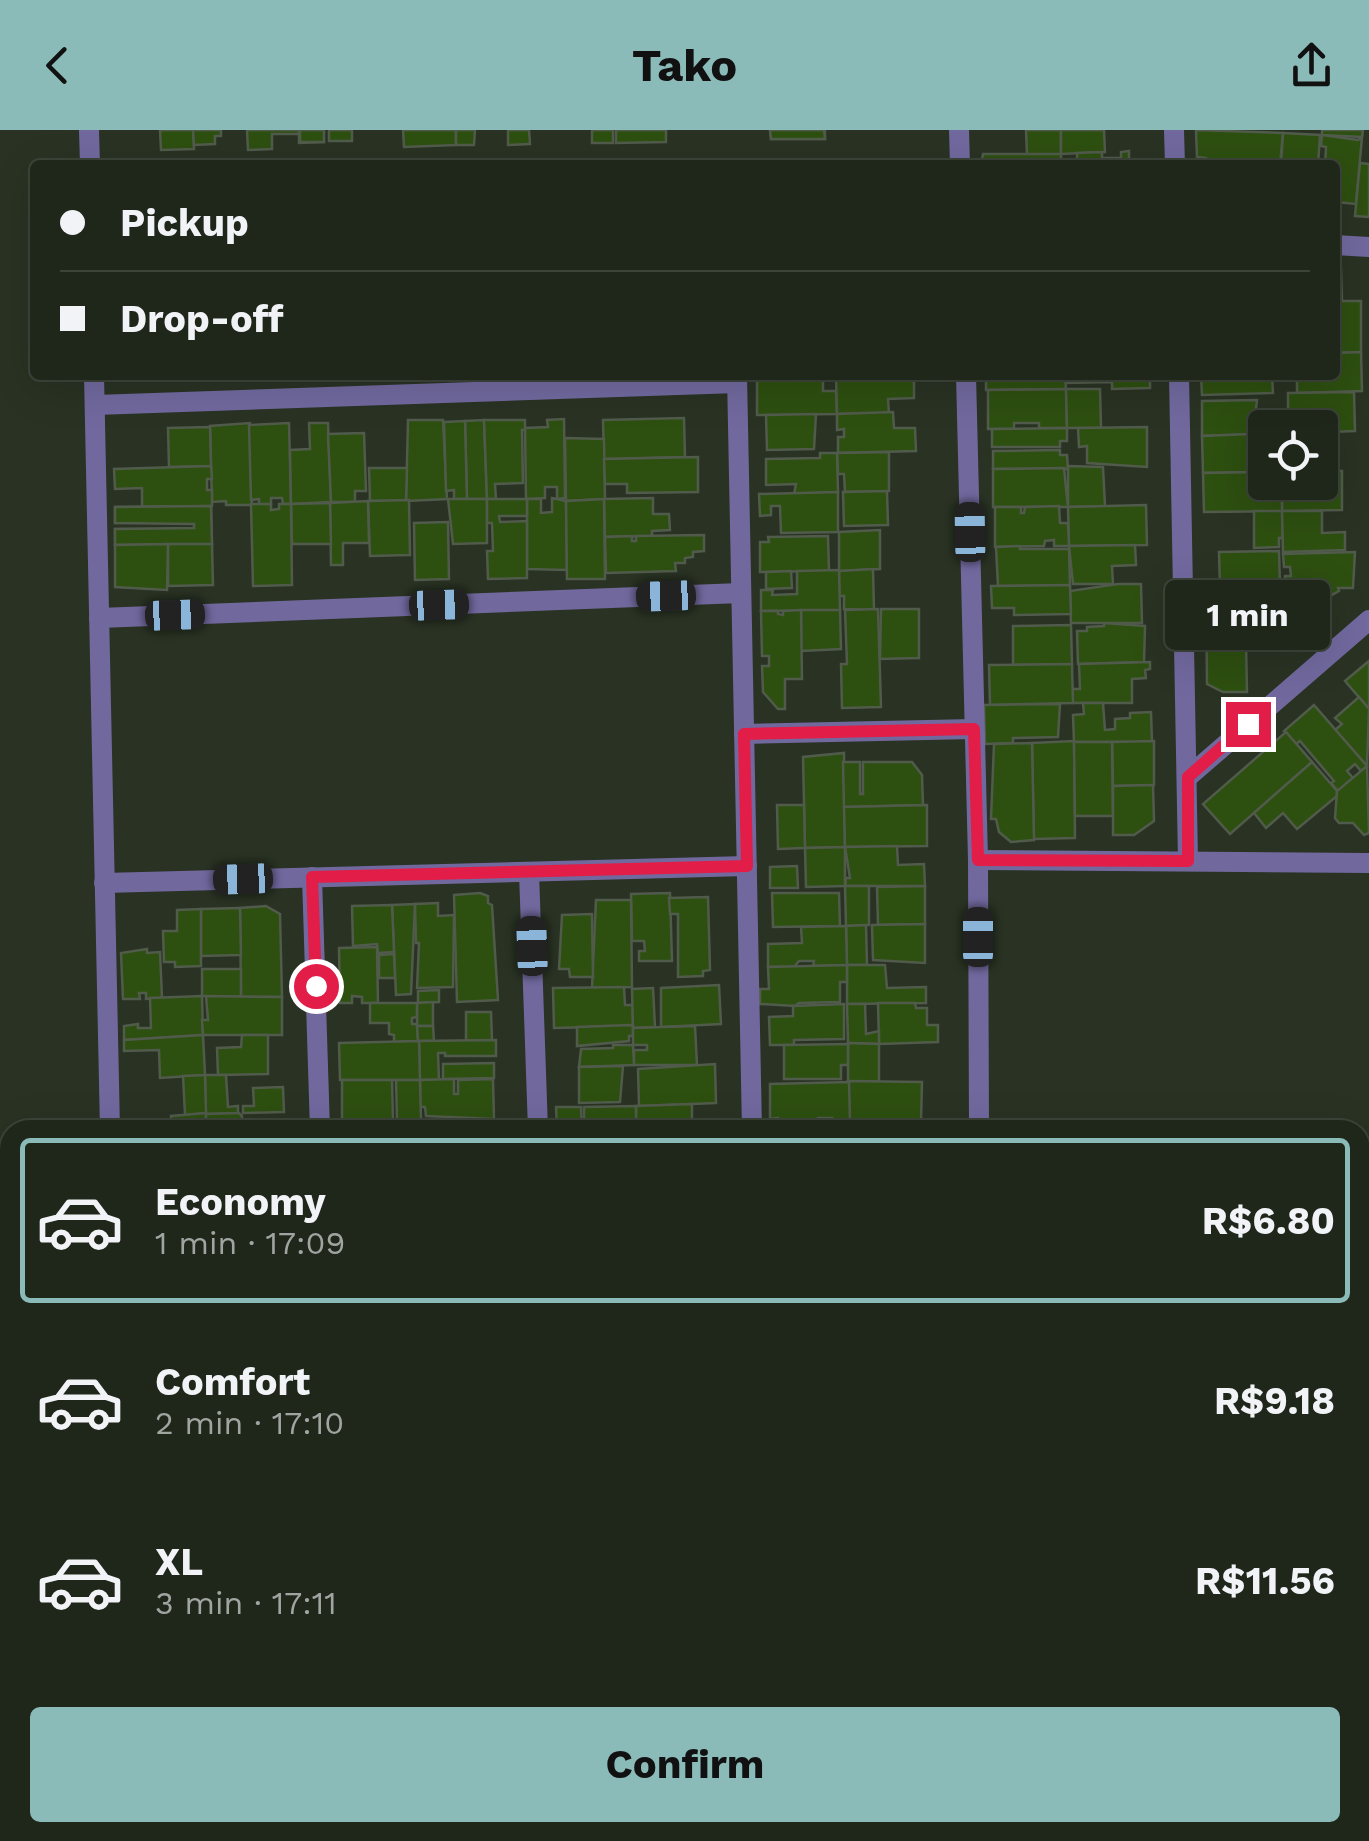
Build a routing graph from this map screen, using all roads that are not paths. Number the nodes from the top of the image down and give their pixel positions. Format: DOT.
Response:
graph roads {
  1 [pos="89,130"];
  2 [pos="960,130"];
  3 [pos="1174,130"];
  4 [pos="90,160"];
  5 [pos="960,160"];
  6 [pos="1175,160"];
  7 [pos="1340,245"];
  8 [pos="1369,247"];
  9 [pos="94,380"];
  10 [pos="712,380"];
  11 [pos="737,380"];
  12 [pos="966,380"];
  13 [pos="1179,380"];
  14 [pos="94,405"];
  15 [pos="741,593"];
  16 [pos="99,618"];
  17 [pos="1369,620"];
  18 [pos="974,729"];
  19 [pos="744,734"];
  20 [pos="1188,777"];
  21 [pos="978,860"];
  22 [pos="1188,861"];
  23 [pos="1369,863"];
  24 [pos="747,866"];
  25 [pos="530,872"];
  26 [pos="312,877"];
  27 [pos="104,883"];
  28 [pos="110,1120"];
  29 [pos="320,1120"];
  30 [pos="538,1120"];
  31 [pos="752,1120"];
  32 [pos="979,1120"];
  1 -- 4 [label="street"];
  2 -- 5 [label="street"];
  3 -- 6 [label="street"];
  7 -- 8 [label="street"];
  9 -- 14 [label="street"];
  10 -- 14 [label="street"];
  11 -- 15 [label="street"];
  12 -- 18 [label="street"];
  13 -- 20 [label="street"];
  14 -- 16 [label="street"];
  15 -- 16 [label="street"];
  15 -- 19 [label="street"];
  16 -- 27 [label="street"];
  17 -- 20 [label="street"];
  18 -- 19 [label="street"];
  18 -- 21 [label="street"];
  19 -- 24 [label="street"];
  20 -- 22 [label="street"];
  21 -- 22 [label="street"];
  21 -- 32 [label="street"];
  22 -- 23 [label="street"];
  24 -- 25 [label="street"];
  24 -- 31 [label="street"];
  25 -- 26 [label="street"];
  25 -- 30 [label="street"];
  26 -- 27 [label="street"];
  26 -- 29 [label="street"];
  27 -- 28 [label="street"];
}
